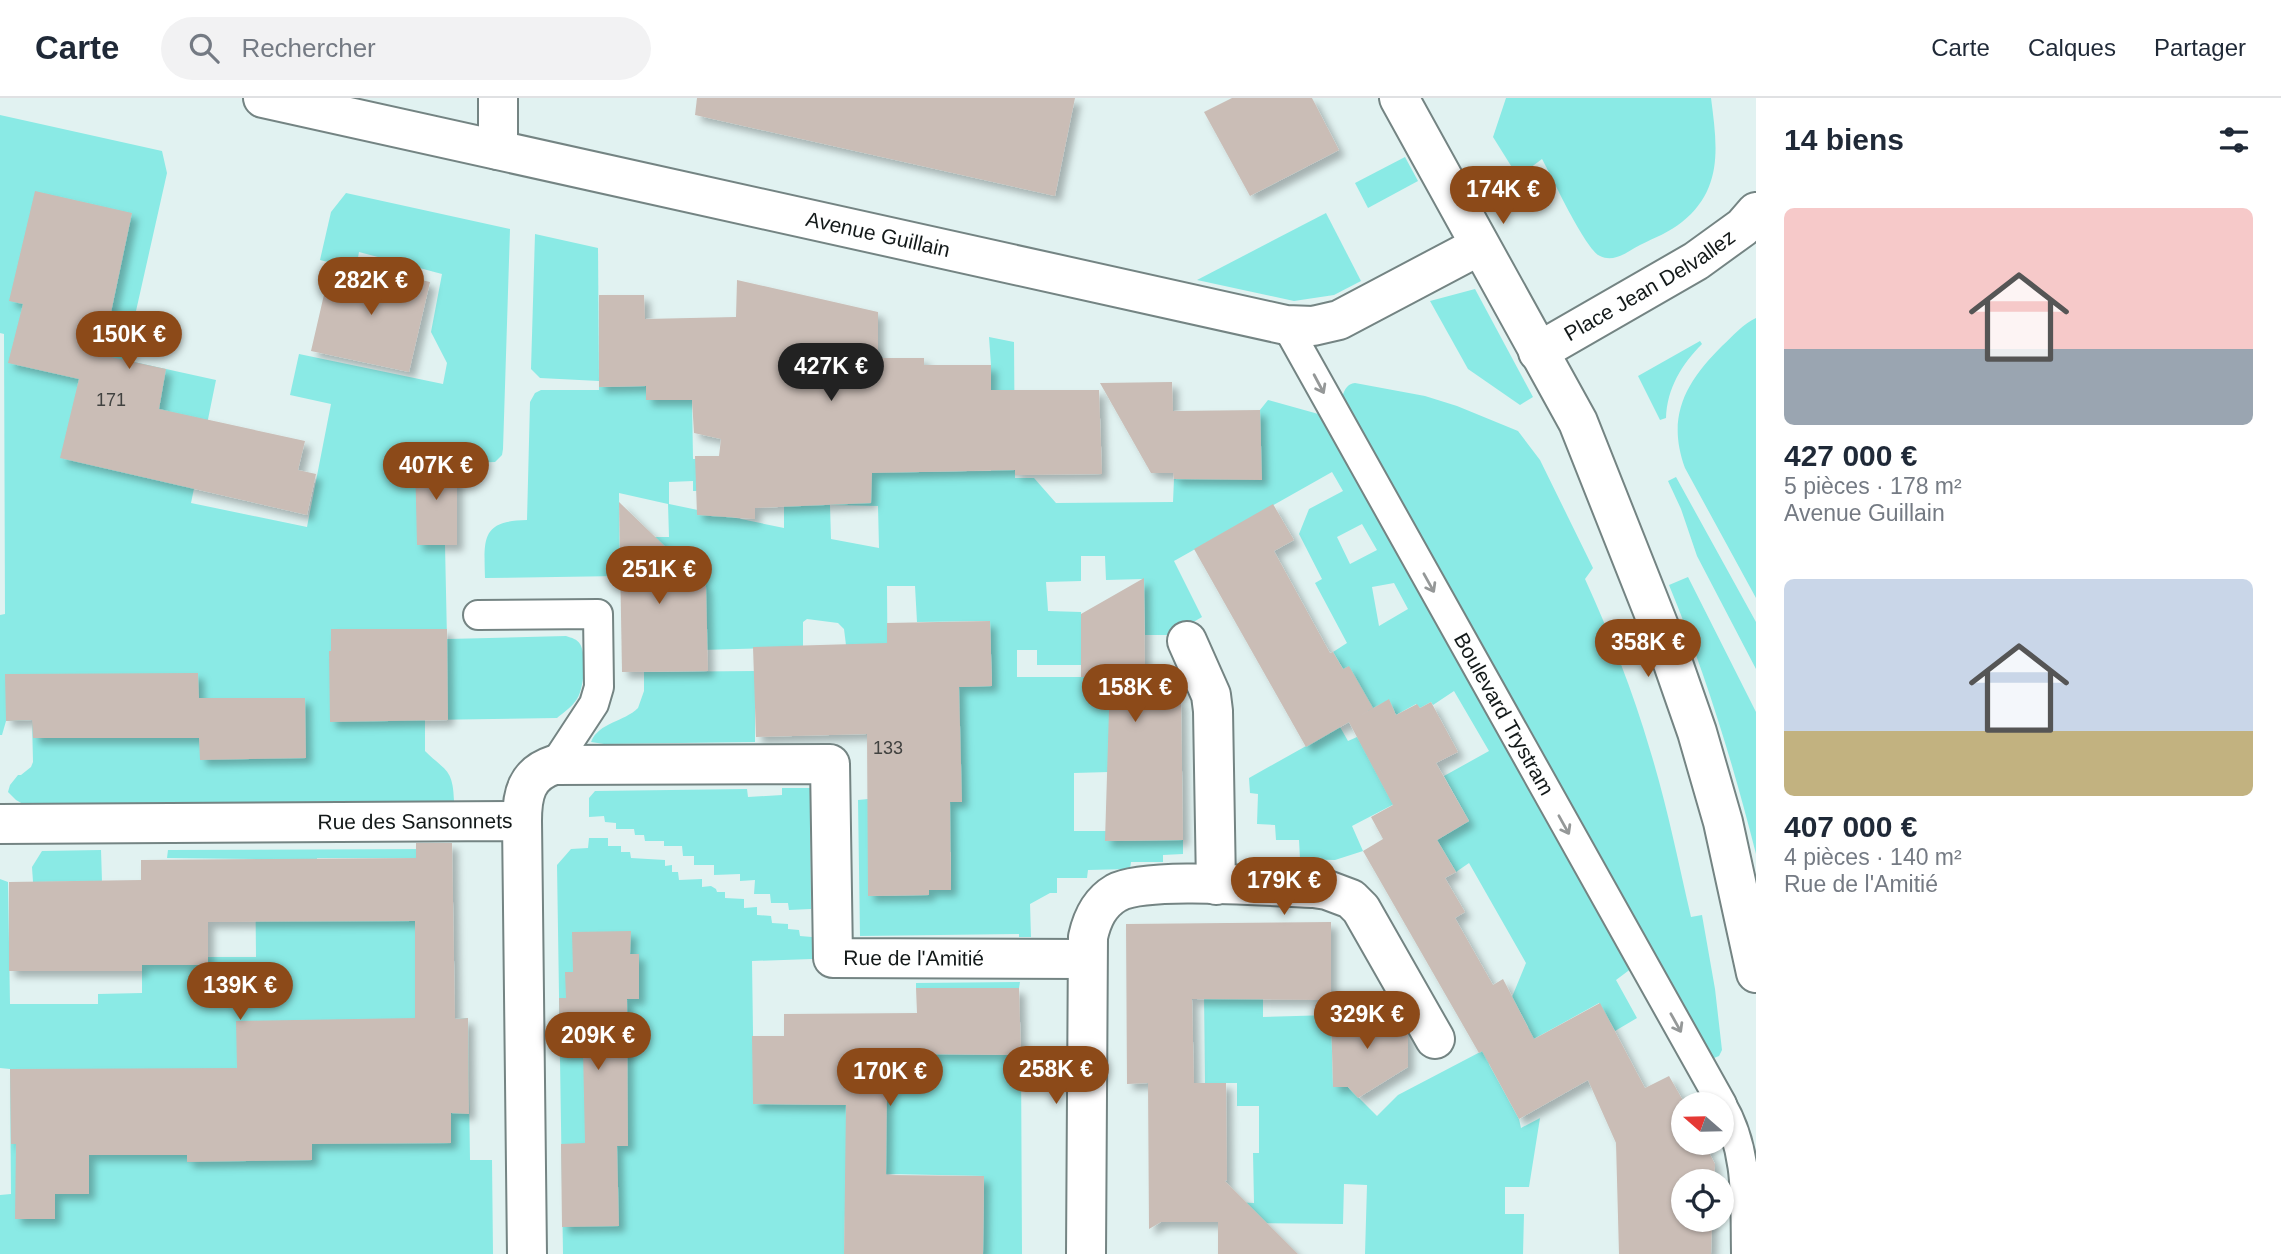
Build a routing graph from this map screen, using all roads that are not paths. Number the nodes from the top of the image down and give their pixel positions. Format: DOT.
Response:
graph roads {
  1 [pos="264,98"];
  2 [pos="498,98"];
  3 [pos="1399,98"];
  4 [pos="498,150"];
  5 [pos="1756,212"];
  6 [pos="1479,246"];
  7 [pos="1286,325"];
  8 [pos="1546,367"];
  9 [pos="478,615"];
  10 [pos="1187,641"];
  11 [pos="554,765"];
  12 [pos="522,821"];
  13 [pos="0,824"];
  14 [pos="1216,885"];
  15 [pos="1086,959"];
  16 [pos="1756,971"];
  17 [pos="1435,1039"];
  18 [pos="1715,1092"];
  19 [pos="1734,1127"];
  20 [pos="527,1254"];
  21 [pos="1086,1254"];
  22 [pos="1746,1254"];
  1 -- 4 [label="street, Avenue Guillain"];
  2 -- 4 [label="street"];
  3 -- 6 [label="street"];
  4 -- 7 [label="street, Avenue Guillain"];
  5 -- 8 [label="street, Place Jean Delvallez"];
  6 -- 7 [label="street, Avenue Guillain"];
  6 -- 8 [label="street"];
  7 -- 18 [label="lane, Boulevard Trystram, one-way"];
  8 -- 16 [label="street"];
  9 -- 11 [label="lane"];
  10 -- 14 [label="street"];
  11 -- 12 [label="street"];
  11 -- 15 [label="street, Rue de l'Amitié"];
  12 -- 13 [label="street, Rue des Sansonnets"];
  12 -- 20 [label="street, Rue des Sansonnets"];
  14 -- 15 [label="street"];
  14 -- 17 [label="street"];
  15 -- 21 [label="street"];
  19 -- 22 [label="lane, Boulevard Trystram"];
}
